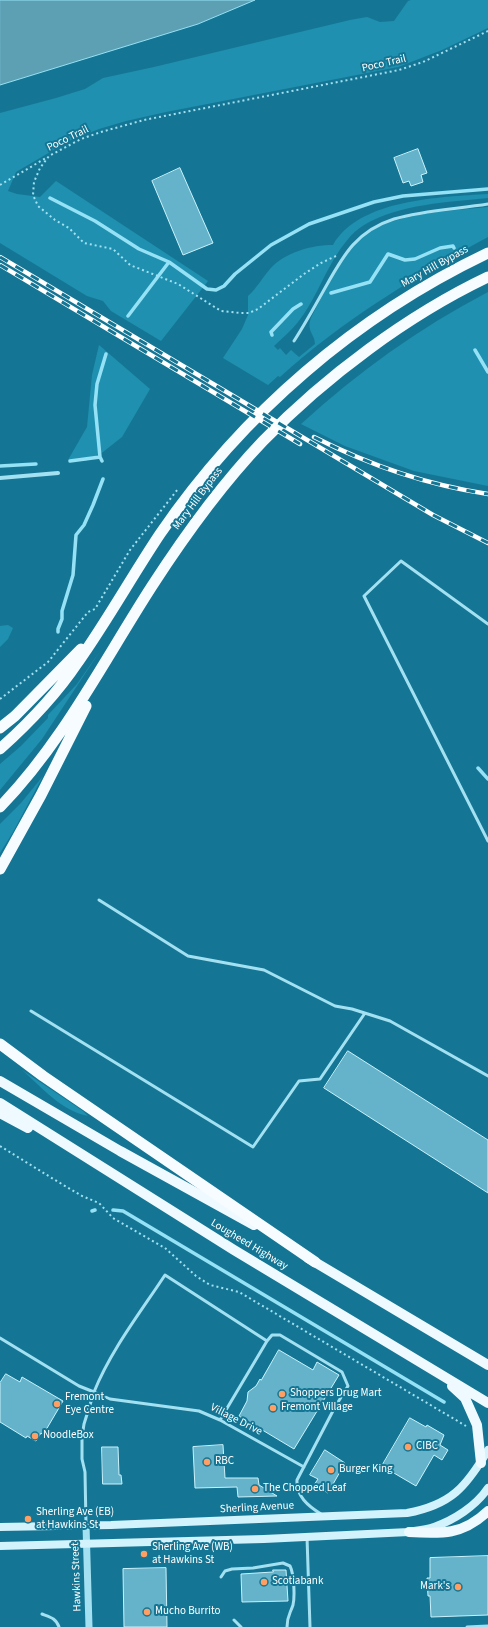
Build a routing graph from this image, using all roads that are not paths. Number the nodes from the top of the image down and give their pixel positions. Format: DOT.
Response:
graph roads {
  1 [pos="488,204"];
  2 [pos="488,253"];
  3 [pos="488,277"];
  4 [pos="294,342"];
  5 [pos="58,473"];
  6 [pos="0,478"];
  7 [pos="488,624"];
  8 [pos="102,627"];
  9 [pos="114,648"];
  10 [pos="0,728"];
  11 [pos="0,750"];
  12 [pos="0,807"];
  13 [pos="488,841"];
  14 [pos="1,866"];
  15 [pos="99,900"];
  16 [pos="31,1011"];
  17 [pos="365,1013"];
  18 [pos="0,1044"];
  19 [pos="488,1076"];
  20 [pos="0,1081"];
  21 [pos="0,1103"];
  22 [pos="0,1113"];
  23 [pos="138,1189"];
  24 [pos="315,1262"];
  25 [pos="0,1338"];
  26 [pos="267,1341"];
  27 [pos="488,1366"];
  28 [pos="437,1372"];
  29 [pos="94,1392"];
  30 [pos="488,1403"];
  31 [pos="220,1420"];
  32 [pos="488,1450"];
  33 [pos="481,1463"];
  34 [pos="304,1467"];
  35 [pos="488,1488"];
  36 [pos="488,1511"];
  37 [pos="324,1516"];
  38 [pos="86,1525"];
  39 [pos="0,1527"];
  40 [pos="409,1532"];
  41 [pos="307,1537"];
  42 [pos="87,1545"];
  43 [pos="0,1546"];
  44 [pos="221,1577"];
  45 [pos="42,1614"];
  46 [pos="234,1620"];
  47 [pos="488,1626"];
  48 [pos="59,1627"];
  49 [pos="89,1627"];
  50 [pos="240,1627"];
  51 [pos="287,1627"];
  52 [pos="310,1627"];
  53 [pos="467,1627"];
  1 -- 4 [label="lane"];
  2 -- 8 [label="highway, Mary Hill Bypass"];
  3 -- 9 [label="highway, Mary Hill Bypass"];
  5 -- 6 [label="street"];
  7 -- 13 [label="lane"];
  8 -- 10 [label="highway"];
  8 -- 11 [label="highway, Mary Hill Bypass"];
  9 -- 12 [label="highway, Mary Hill Bypass"];
  9 -- 14 [label="highway"];
  15 -- 17 [label="lane"];
  16 -- 17 [label="lane"];
  17 -- 19 [label="lane"];
  18 -- 24 [label="highway"];
  20 -- 24 [label="main road, Lougheed Highway"];
  21 -- 23 [label="main road, Lougheed Highway"];
  22 -- 23 [label="main road"];
  23 -- 28 [label="main road, Lougheed Highway"];
  24 -- 27 [label="main road, Lougheed Highway"];
  25 -- 29 [label="lane, Village Drive"];
  26 -- 29 [label="lane"];
  26 -- 31 [label="lane"];
  26 -- 34 [label="lane"];
  28 -- 30 [label="main road, Lougheed Highway"];
  28 -- 33 [label="main road"];
  29 -- 31 [label="lane, Village Drive"];
  29 -- 38 [label="lane"];
  31 -- 34 [label="lane, Village Drive"];
  32 -- 33 [label="main road, Sherling Avenue"];
  33 -- 37 [label="main road, Sherling Avenue"];
  34 -- 37 [label="lane"];
  35 -- 40 [label="main road"];
  36 -- 40 [label="main road"];
  37 -- 38 [label="main road, Sherling Avenue"];
  38 -- 39 [label="main road, Sherling Avenue"];
  38 -- 42 [label="street, Hawkins Street"];
  40 -- 41 [label="main road"];
  41 -- 42 [label="main road"];
  41 -- 52 [label="lane"];
  42 -- 43 [label="main road"];
  42 -- 49 [label="street, Hawkins Street"];
  44 -- 51 [label="lane"];
  45 -- 48 [label="lane"];
  46 -- 50 [label="lane"];
  47 -- 53 [label="lane"];
}
